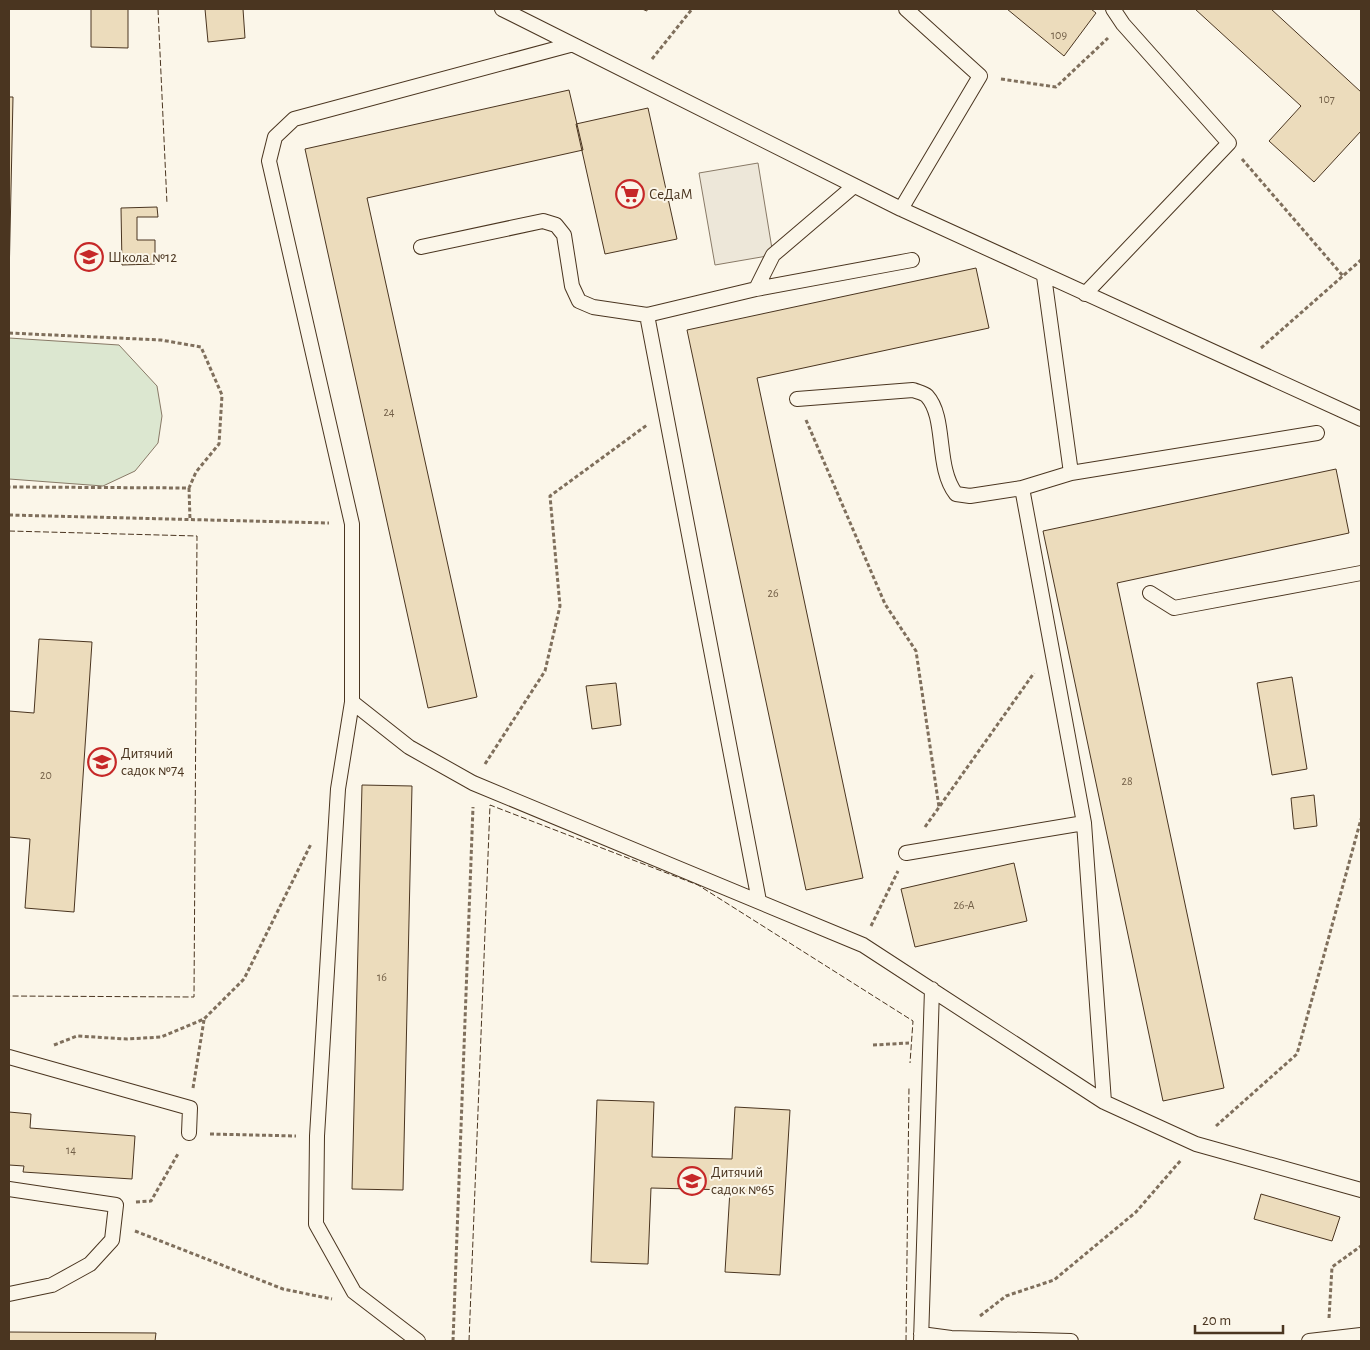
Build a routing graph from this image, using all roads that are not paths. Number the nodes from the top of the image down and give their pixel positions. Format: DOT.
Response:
graph roads {
  1 [pos="502,9"];
  2 [pos="906,9"];
  3 [pos="1113,9"];
  4 [pos="570,45"];
  5 [pos="854,186"];
  6 [pos="901,209"];
  7 [pos="421,247"];
  8 [pos="912,260"];
  9 [pos="1044,276"];
  10 [pos="756,289"];
  11 [pos="1085,294"];
  12 [pos="646,315"];
  13 [pos="797,399"];
  14 [pos="1361,419"];
  15 [pos="1317,433"];
  16 [pos="1071,473"];
  17 [pos="1022,488"];
  18 [pos="1361,573"];
  19 [pos="1150,594"];
  20 [pos="352,702"];
  21 [pos="1084,823"];
  22 [pos="906,853"];
  23 [pos="759,901"];
  24 [pos="932,989"];
  25 [pos="9,1057"];
  26 [pos="1104,1102"];
  27 [pos="189,1133"];
  28 [pos="9,1189"];
  29 [pos="1361,1190"];
  30 [pos="9,1294"];
  31 [pos="1361,1334"];
  32 [pos="921,1338"];
  33 [pos="418,1341"];
  34 [pos="1071,1341"];
  35 [pos="1309,1341"];
  1 -- 4 [label="lane"];
  2 -- 6 [label="lane"];
  3 -- 11 [label="lane"];
  4 -- 5 [label="lane"];
  4 -- 20 [label="lane"];
  5 -- 6 [label="lane"];
  5 -- 10 [label="lane"];
  6 -- 9 [label="lane"];
  7 -- 12 [label="lane"];
  8 -- 10 [label="lane"];
  9 -- 11 [label="lane"];
  9 -- 16 [label="lane"];
  10 -- 12 [label="lane"];
  11 -- 14 [label="lane"];
  12 -- 23 [label="lane"];
  13 -- 17 [label="lane"];
  15 -- 16 [label="lane"];
  16 -- 17 [label="lane"];
  17 -- 21 [label="lane"];
  18 -- 19 [label="lane"];
  20 -- 23 [label="lane"];
  20 -- 33 [label="lane"];
  21 -- 22 [label="lane"];
  21 -- 26 [label="lane"];
  23 -- 24 [label="lane"];
  24 -- 26 [label="lane"];
  24 -- 32 [label="lane"];
  25 -- 27 [label="lane"];
  26 -- 29 [label="lane"];
  28 -- 30 [label="lane"];
  31 -- 35 [label="lane"];
  32 -- 34 [label="lane"];
}
